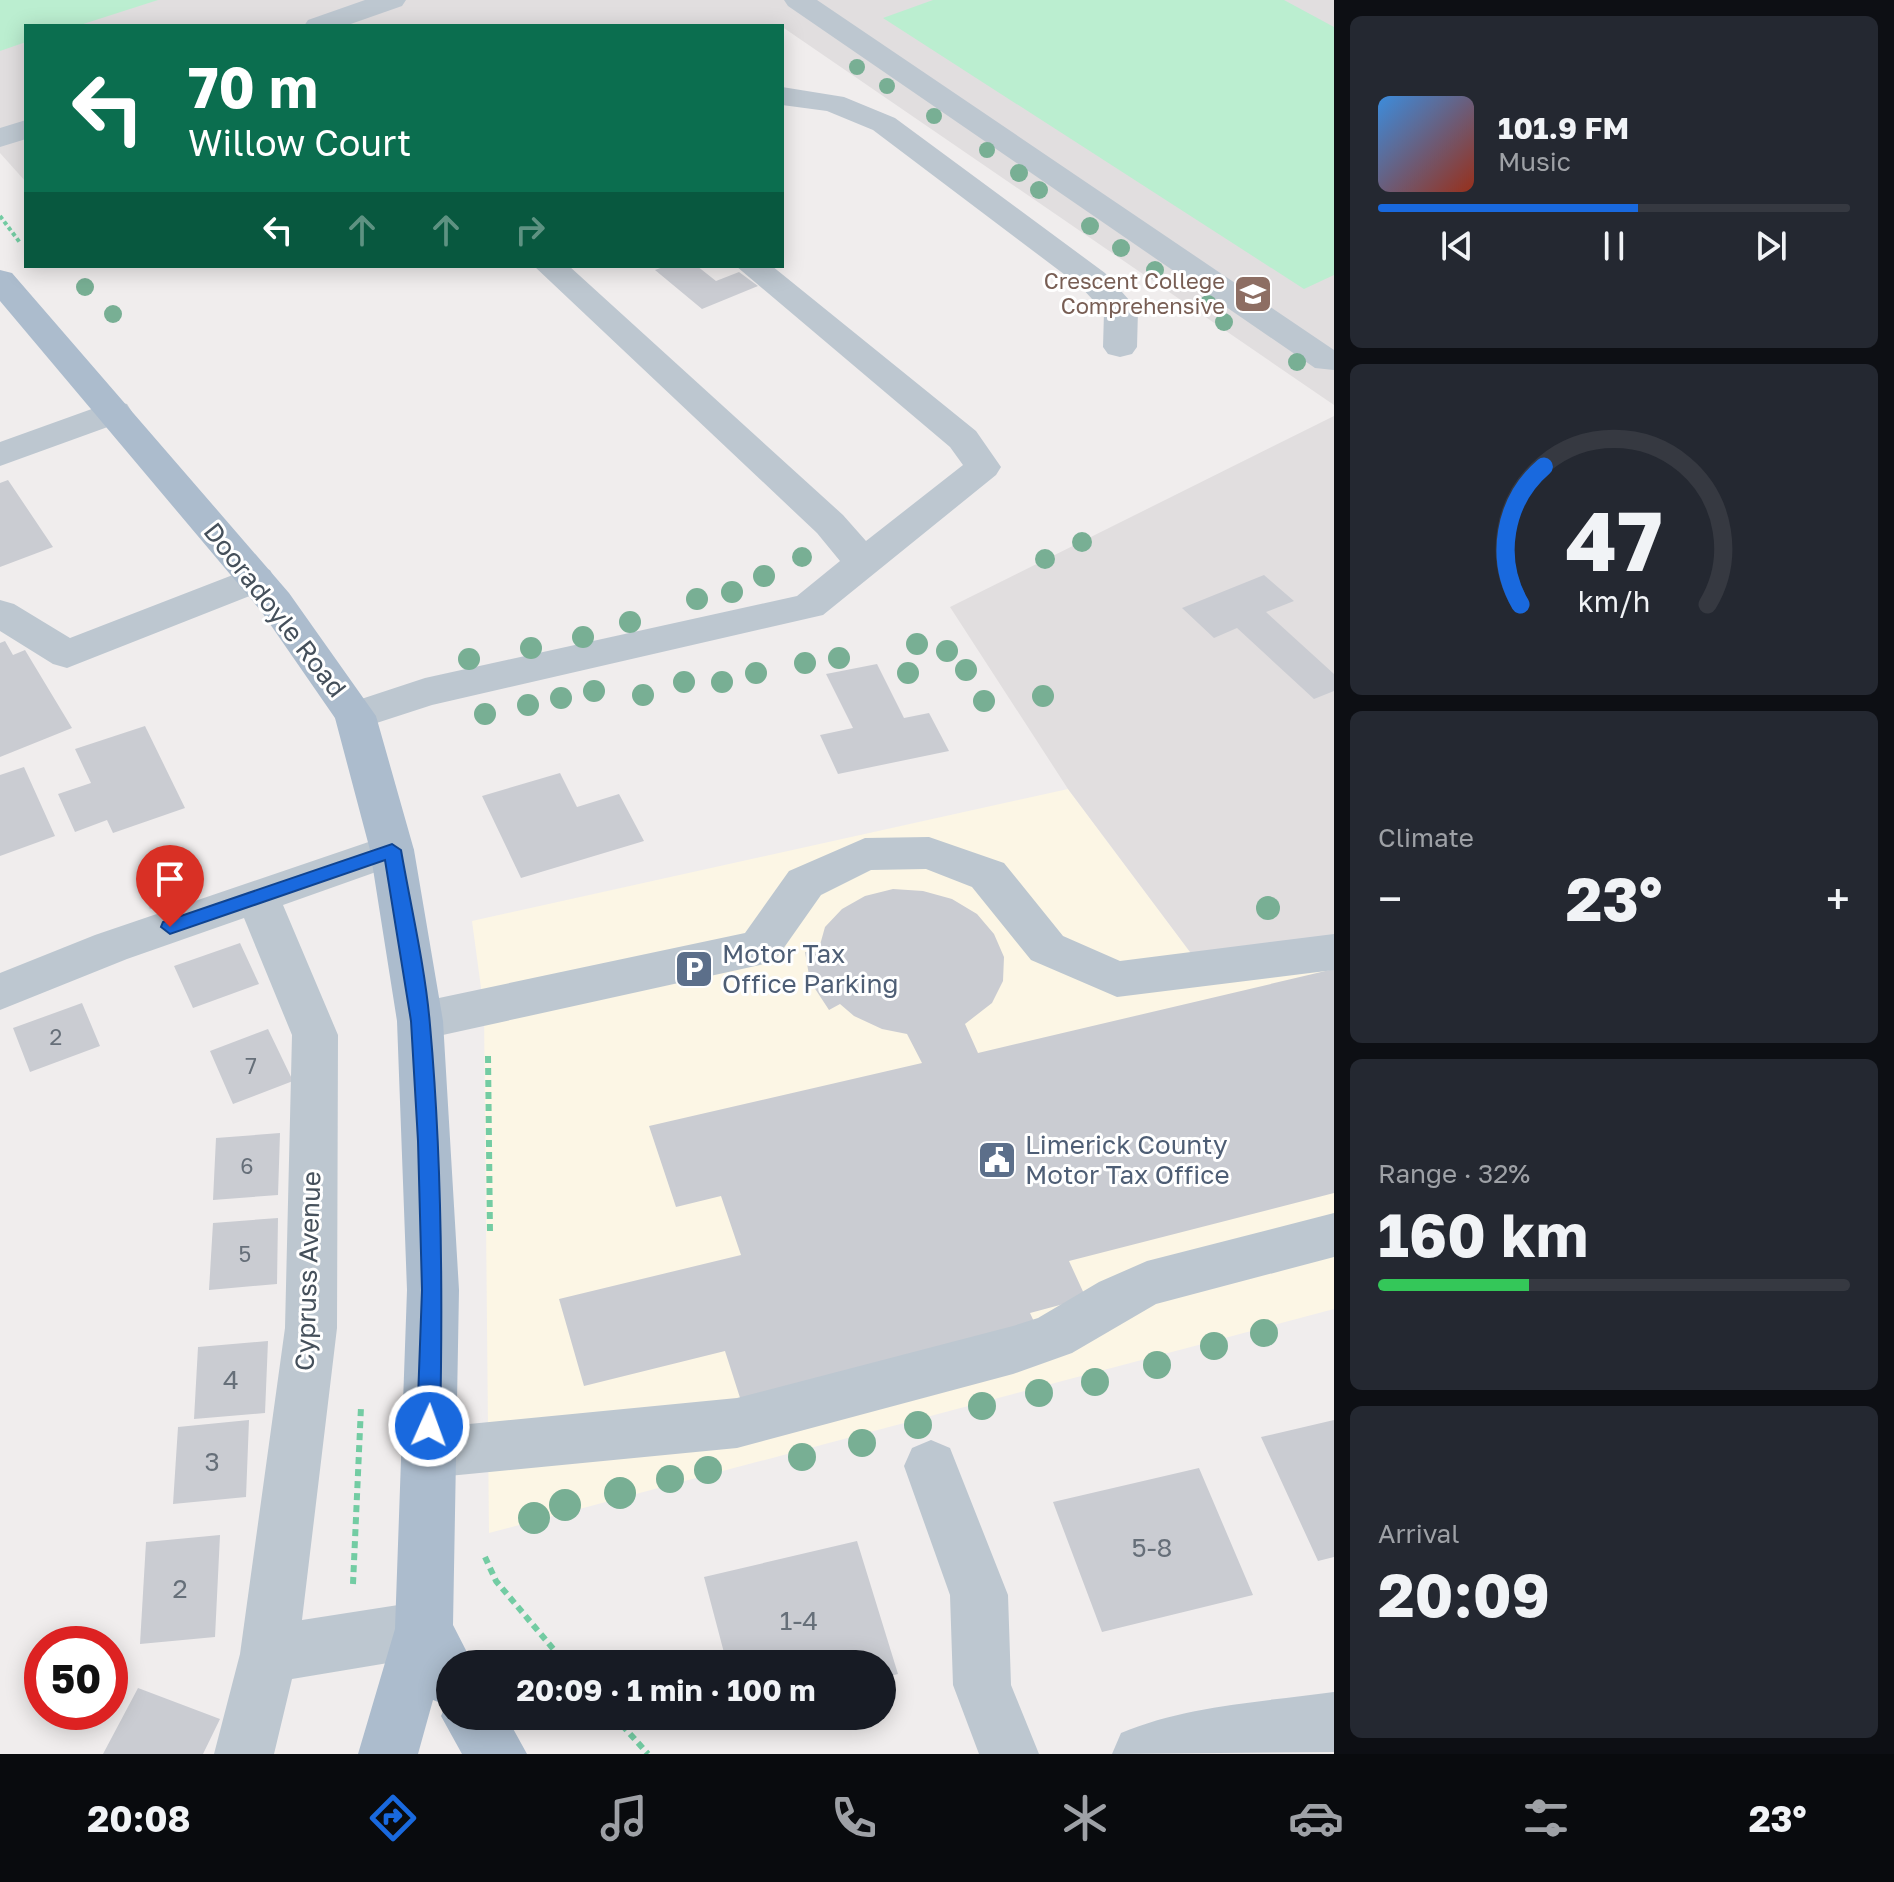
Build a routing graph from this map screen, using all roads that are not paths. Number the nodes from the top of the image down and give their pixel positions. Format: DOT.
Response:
graph roads {
  1 [pos="392,0"];
  2 [pos="798,0"];
  3 [pos="324,24"];
  4 [pos="784,96"];
  5 [pos="24,130"];
  6 [pos="0,138"];
  7 [pos="552,268"];
  8 [pos="754,268"];
  9 [pos="0,280"];
  10 [pos="1120,347"];
  11 [pos="1327,361"];
  12 [pos="114,412"];
  13 [pos="0,455"];
  14 [pos="863,563"];
  15 [pos="256,579"];
  16 [pos="0,613"];
  17 [pos="355,716"];
  18 [pos="392,850"];
  19 [pos="258,897"];
  20 [pos="1334,952"];
  21 [pos="0,992"];
  22 [pos="420,1021"];
  23 [pos="1334,1235"];
  24 [pos="428,1453"];
  25 [pos="931,1466"];
  26 [pos="437,1650"];
  27 [pos="269,1654"];
  28 [pos="436,1654"];
  29 [pos="436,1656"];
  30 [pos="1334,1722"];
  31 [pos="481,1730"];
  32 [pos="244,1754"];
  33 [pos="388,1754"];
  34 [pos="497,1754"];
  35 [pos="1009,1754"];
  36 [pos="1142,1754"];
  1 -- 3 [label="street"];
  2 -- 11 [label="street"];
  4 -- 10 [label="street"];
  5 -- 6 [label="street"];
  7 -- 14 [label="street"];
  8 -- 14 [label="street"];
  9 -- 12 [label="main road, Dooradoyle Road"];
  12 -- 13 [label="street"];
  12 -- 15 [label="main road, Dooradoyle Road"];
  14 -- 17 [label="street"];
  15 -- 16 [label="street"];
  15 -- 17 [label="main road, Dooradoyle Road"];
  17 -- 18 [label="main road, Dooradoyle Road"];
  18 -- 19 [label="street"];
  18 -- 22 [label="main road, Dooradoyle Road"];
  19 -- 21 [label="street"];
  19 -- 27 [label="street, Cypruss Avenue"];
  20 -- 22 [label="street"];
  22 -- 24 [label="main road, Dooradoyle Road"];
  23 -- 24 [label="street"];
  24 -- 26 [label="main road, Dooradoyle Road"];
  25 -- 35 [label="street"];
  27 -- 28 [label="street"];
  27 -- 32 [label="street, Cypruss Avenue"];
  29 -- 33 [label="main road, Dooradoyle Road"];
  30 -- 36 [label="street"];
  31 -- 34 [label="main road"];
}
